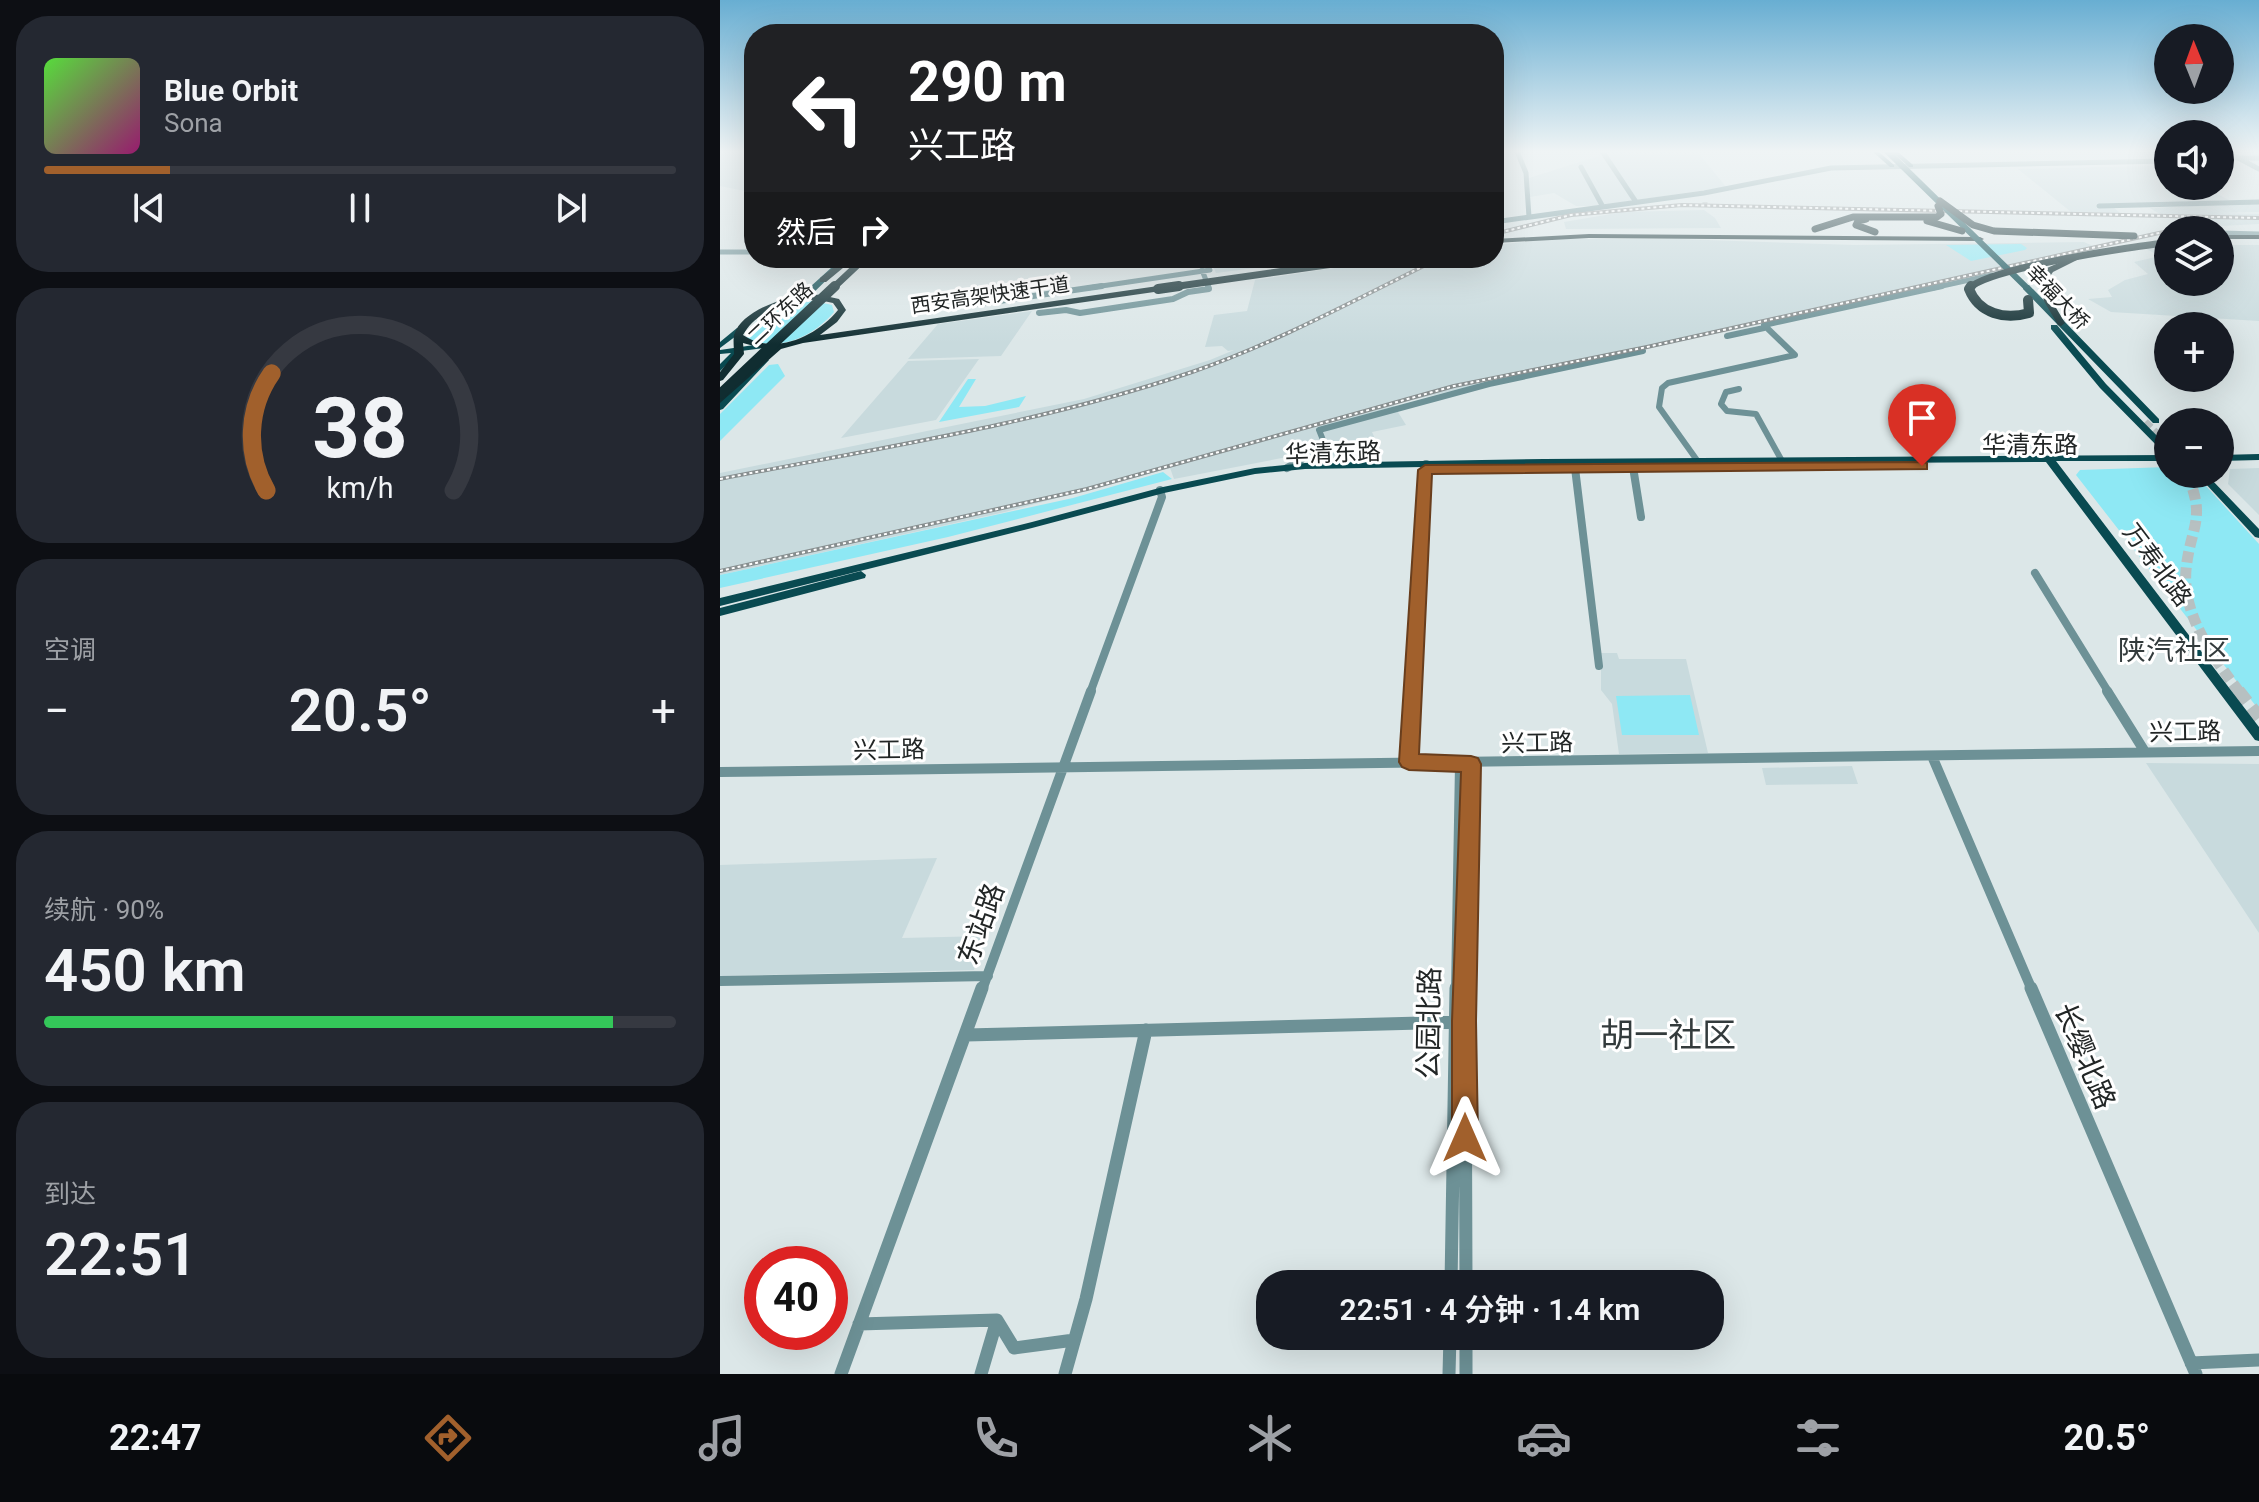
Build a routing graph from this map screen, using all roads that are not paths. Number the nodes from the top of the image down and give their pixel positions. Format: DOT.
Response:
graph roads {
  1 [pos="1543,215"];
  2 [pos="1940,215"];
  3 [pos="1948,215"];
  4 [pos="1950,215"];
  5 [pos="1957,215"];
  6 [pos="1529,217"];
  7 [pos="1504,221"];
  8 [pos="1962,231"];
  9 [pos="1741,233"];
  10 [pos="1670,235"];
  11 [pos="1949,235"];
  12 [pos="2134,236"];
  13 [pos="1978,237"];
  14 [pos="2259,237"];
  15 [pos="2154,238"];
  16 [pos="2234,238"];
  17 [pos="1504,239"];
  18 [pos="2154,240"];
  19 [pos="2154,242"];
  20 [pos="2146,243"];
  21 [pos="2154,243"];
  22 [pos="720,252"];
  23 [pos="744,252"];
  24 [pos="2077,258"];
  25 [pos="2038,265"];
  26 [pos="837,268"];
  27 [pos="854,268"];
  28 [pos="855,268"];
  29 [pos="857,268"];
  30 [pos="1281,268"];
  31 [pos="1300,268"];
  32 [pos="1206,270"];
  33 [pos="849,277"];
  34 [pos="823,280"];
  35 [pos="1157,287"];
  36 [pos="1014,296"];
  37 [pos="802,299"];
  38 [pos="834,300"];
  39 [pos="2028,300"];
  40 [pos="979,304"];
  41 [pos="1039,313"];
  42 [pos="830,323"];
  43 [pos="2058,325"];
  44 [pos="1764,328"];
  45 [pos="739,333"];
  46 [pos="1727,336"];
  47 [pos="799,341"];
  48 [pos="780,345"];
  49 [pos="720,346"];
  50 [pos="761,346"];
  51 [pos="739,349"];
  52 [pos="1643,351"];
  53 [pos="720,353"];
  54 [pos="765,360"];
  55 [pos="726,365"];
  56 [pos="2101,365"];
  57 [pos="720,378"];
  58 [pos="720,388"];
  59 [pos="1739,389"];
  60 [pos="720,397"];
  61 [pos="720,407"];
  62 [pos="2154,412"];
  63 [pos="2154,419"];
  64 [pos="2145,422"];
  65 [pos="2154,442"];
  66 [pos="2154,458"];
  67 [pos="2259,459"];
  68 [pos="2234,460"];
  69 [pos="1782,461"];
  70 [pos="2052,462"];
  71 [pos="1699,463"];
  72 [pos="1426,467"];
  73 [pos="1633,467"];
  74 [pos="1287,468"];
  75 [pos="1575,468"];
  76 [pos="2219,488"];
  77 [pos="2221,488"];
  78 [pos="1161,494"];
  79 [pos="1641,517"];
  80 [pos="2259,524"];
  81 [pos="2259,535"];
  82 [pos="886,560"];
  83 [pos="2035,573"];
  84 [pos="861,575"];
  85 [pos="720,595"];
  86 [pos="755,596"];
  87 [pos="720,607"];
  88 [pos="1599,666"];
  89 [pos="2259,735"];
  90 [pos="2259,751"];
  91 [pos="2145,752"];
  92 [pos="1932,756"];
  93 [pos="1409,762"];
  94 [pos="1466,764"];
  95 [pos="1063,767"];
  96 [pos="720,772"];
  97 [pos="988,976"];
  98 [pos="720,981"];
  99 [pos="1460,1022"];
  100 [pos="1146,1030"];
  101 [pos="966,1035"];
  102 [pos="1451,1270"];
  103 [pos="1466,1270"];
  104 [pos="997,1320"];
  105 [pos="859,1324"];
  106 [pos="1074,1340"];
  107 [pos="1450,1350"];
  108 [pos="1466,1350"];
  109 [pos="2259,1360"];
  110 [pos="2193,1368"];
  111 [pos="841,1374"];
  112 [pos="981,1374"];
  113 [pos="1065,1374"];
  114 [pos="1449,1374"];
  115 [pos="1466,1374"];
  1 -- 6 [label="street"];
  2 -- 9 [label="highway, bridge"];
  3 -- 8 [label="main road, 幸福大桥, bridge"];
  4 -- 43 [label="main road, 幸福大桥, bridge"];
  5 -- 12 [label="highway, bridge"];
  6 -- 7 [label="street"];
  8 -- 11 [label="highway, bridge"];
  8 -- 39 [label="main road, 幸福大桥, bridge"];
  9 -- 10 [label="highway"];
  9 -- 11 [label="highway"];
  10 -- 13 [label="highway"];
  10 -- 17 [label="highway"];
  11 -- 13 [label="highway"];
  12 -- 13 [label="highway, bridge"];
  12 -- 15 [label="highway"];
  13 -- 18 [label="highway, bridge"];
  14 -- 16 [label="highway"];
  19 -- 20 [label="street"];
  21 -- 24 [label="highway, bridge"];
  22 -- 23 [label="street"];
  24 -- 39 [label="highway, bridge"];
  24 -- 43 [label="highway, bridge"];
  25 -- 44 [label="street"];
  26 -- 34 [label="highway"];
  27 -- 58 [label="highway, 二环东路, bridge"];
  28 -- 60 [label="highway, 二环东路, bridge"];
  29 -- 33 [label="highway"];
  30 -- 35 [label="highway, 西安高架快速干道, bridge"];
  31 -- 35 [label="highway, 西安高架快速干道, bridge"];
  32 -- 36 [label="street"];
  32 -- 40 [label="street"];
  32 -- 41 [label="street"];
  33 -- 38 [label="main road"];
  34 -- 37 [label="main road"];
  35 -- 42 [label="highway, 西安高架快速干道"];
  35 -- 47 [label="highway, 西安高架快速干道"];
  37 -- 38 [label="highway"];
  37 -- 45 [label="highway"];
  38 -- 42 [label="highway"];
  39 -- 43 [label="main road, 幸福大桥"];
  42 -- 47 [label="highway"];
  43 -- 56 [label="main road, 幸福大桥"];
  43 -- 56 [label="main road, 幸福大桥"];
  43 -- 65 [label="main road"];
  44 -- 46 [label="street"];
  44 -- 71 [label="street"];
  45 -- 49 [label="main road"];
  45 -- 50 [label="highway"];
  45 -- 51 [label="highway"];
  47 -- 48 [label="highway"];
  48 -- 50 [label="highway"];
  48 -- 54 [label="highway"];
  50 -- 51 [label="main road"];
  51 -- 53 [label="main road"];
  51 -- 55 [label="highway"];
  52 -- 74 [label="street"];
  53 -- 55 [label="main road"];
  54 -- 60 [label="highway"];
  54 -- 61 [label="main road"];
  55 -- 57 [label="highway"];
  56 -- 62 [label="main road"];
  56 -- 63 [label="main road"];
  56 -- 64 [label="main road"];
  59 -- 69 [label="street"];
  66 -- 70 [label="main road, 华清东路"];
  67 -- 68 [label="main road"];
  69 -- 70 [label="main road, 华清东路"];
  69 -- 71 [label="main road, 华清东路"];
  70 -- 73 [label="main road, 华清东路"];
  70 -- 89 [label="main road, 万寿北路"];
  71 -- 72 [label="main road, 华清东路"];
  72 -- 74 [label="main road, 华清东路"];
  72 -- 75 [label="main road, 华清东路"];
  72 -- 78 [label="main road, 华清东路"];
  72 -- 93 [label="street"];
  73 -- 75 [label="main road, 华清东路"];
  73 -- 79 [label="street"];
  74 -- 78 [label="main road, 华清东路"];
  75 -- 88 [label="street"];
  76 -- 81 [label="main road"];
  77 -- 80 [label="main road"];
  78 -- 82 [label="main road, 华清东路"];
  78 -- 84 [label="main road, 华清东路"];
  78 -- 95 [label="street, 东站路"];
  82 -- 85 [label="main road"];
  82 -- 86 [label="main road, 华清东路"];
  83 -- 91 [label="street"];
  84 -- 86 [label="main road, 华清东路"];
  84 -- 87 [label="main road"];
  86 -- 87 [label="main road"];
  90 -- 91 [label="street, 兴工路"];
  91 -- 92 [label="street, 兴工路"];
  92 -- 94 [label="street, 兴工路"];
  92 -- 110 [label="street, 长缨北路"];
  93 -- 94 [label="street, 兴工路"];
  93 -- 95 [label="street, 兴工路"];
  94 -- 99 [label="street, 公园北路"];
  95 -- 96 [label="street, 兴工路"];
  95 -- 97 [label="street, 东站路"];
  97 -- 98 [label="street"];
  97 -- 101 [label="street, 东站路"];
  99 -- 100 [label="street"];
  99 -- 102 [label="street, 公园北路"];
  99 -- 103 [label="street, 公园北路"];
  100 -- 101 [label="street"];
  100 -- 106 [label="street"];
  101 -- 105 [label="street, 东站路"];
  104 -- 105 [label="street"];
  104 -- 106 [label="street"];
  104 -- 112 [label="street"];
  105 -- 111 [label="street, 东站路"];
  106 -- 113 [label="street"];
  107 -- 114 [label="street"];
  108 -- 115 [label="street"];
  109 -- 110 [label="street"];
}
